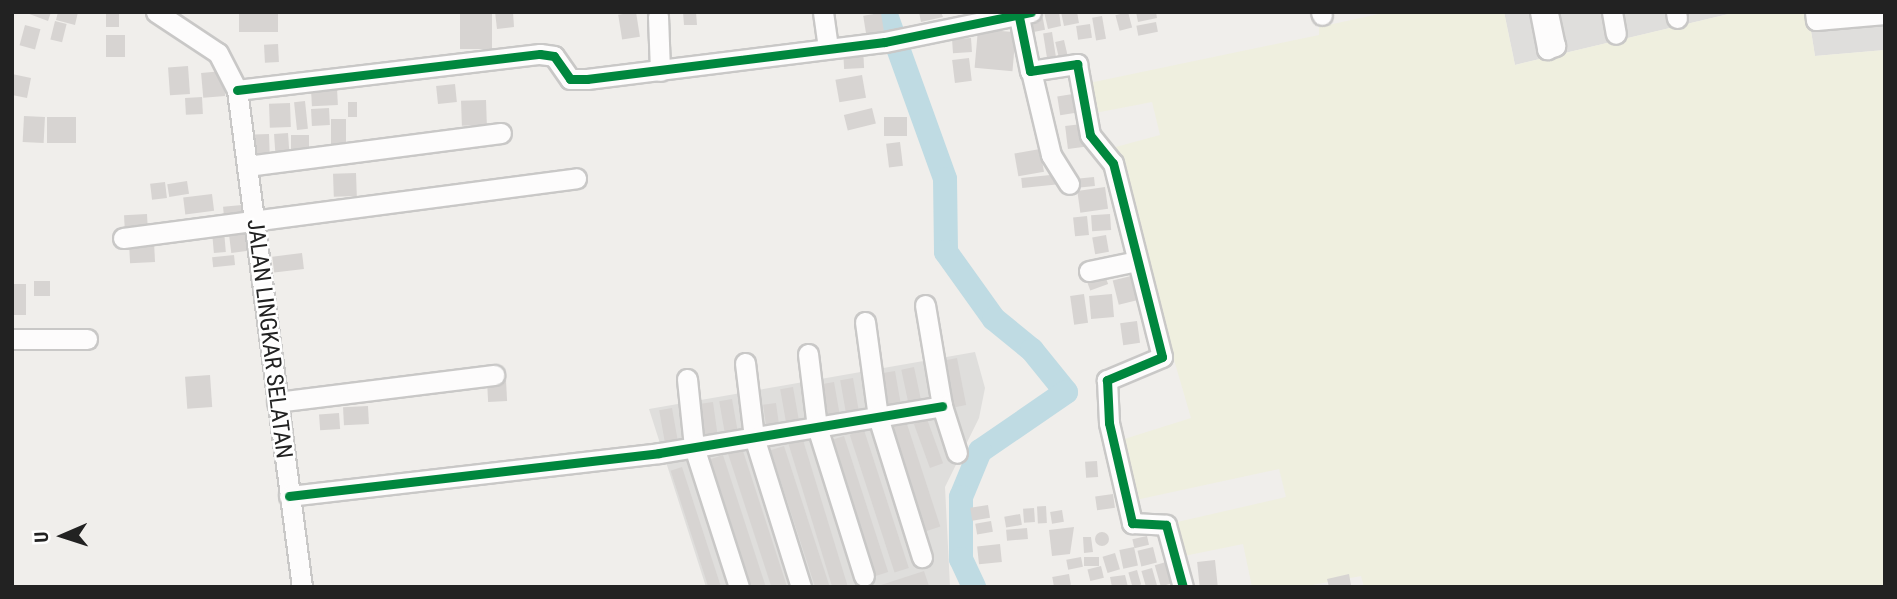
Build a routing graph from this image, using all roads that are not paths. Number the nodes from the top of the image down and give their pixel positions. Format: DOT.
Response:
graph roads {
  1 [pos="156,12"];
  2 [pos="823,12"];
  3 [pos="1540,12"];
  4 [pos="1548,12"];
  5 [pos="1612,12"];
  6 [pos="1815,12"];
  7 [pos="1025,14"];
  8 [pos="1885,14"];
  9 [pos="658,16"];
  10 [pos="989,18"];
  11 [pos="1616,34"];
  12 [pos="828,48"];
  13 [pos="660,71"];
  14 [pos="1031,71"];
  15 [pos="237,90"];
  16 [pos="500,134"];
  17 [pos="247,166"];
  18 [pos="576,178"];
  19 [pos="1069,184"];
  20 [pos="253,218"];
  21 [pos="123,238"];
  22 [pos="1137,261"];
  23 [pos="1089,271"];
  24 [pos="925,305"];
  25 [pos="864,322"];
  26 [pos="12,339"];
  27 [pos="87,339"];
  28 [pos="808,354"];
  29 [pos="746,363"];
  30 [pos="494,375"];
  31 [pos="687,379"];
  32 [pos="277,402"];
  33 [pos="942,406"];
  34 [pos="878,417"];
  35 [pos="817,427"];
  36 [pos="754,437"];
  37 [pos="694,447"];
  38 [pos="957,453"];
  39 [pos="289,496"];
  40 [pos="922,557"];
  41 [pos="864,576"];
  42 [pos="302,587"];
  43 [pos="739,587"];
  44 [pos="801,587"];
  45 [pos="1183,587"];
  1 -- 15 [label="street, JALAN LINGKAR SELATAN"];
  2 -- 12 [label="street"];
  3 -- 4 [label="street"];
  5 -- 11 [label="street"];
  6 -- 8 [label="street"];
  7 -- 10 [label="street"];
  7 -- 14 [label="street"];
  9 -- 13 [label="street"];
  10 -- 12 [label="street"];
  12 -- 13 [label="street"];
  13 -- 15 [label="street"];
  14 -- 19 [label="street"];
  14 -- 22 [label="street"];
  15 -- 17 [label="street, JALAN LINGKAR SELATAN"];
  16 -- 17 [label="street"];
  17 -- 20 [label="street, JALAN LINGKAR SELATAN"];
  18 -- 20 [label="street"];
  20 -- 21 [label="street"];
  20 -- 32 [label="street, JALAN LINGKAR SELATAN"];
  22 -- 23 [label="street"];
  22 -- 45 [label="street"];
  24 -- 33 [label="street"];
  25 -- 34 [label="street"];
  26 -- 27 [label="street"];
  28 -- 35 [label="street"];
  29 -- 36 [label="street"];
  30 -- 32 [label="street"];
  31 -- 37 [label="street"];
  32 -- 39 [label="street, JALAN LINGKAR SELATAN"];
  33 -- 34 [label="street"];
  33 -- 38 [label="street"];
  34 -- 35 [label="street"];
  34 -- 40 [label="street"];
  35 -- 36 [label="street"];
  35 -- 41 [label="street"];
  36 -- 37 [label="street"];
  36 -- 44 [label="street"];
  37 -- 39 [label="street"];
  37 -- 43 [label="street"];
  39 -- 42 [label="street, JALAN LINGKAR SELATAN"];
}
